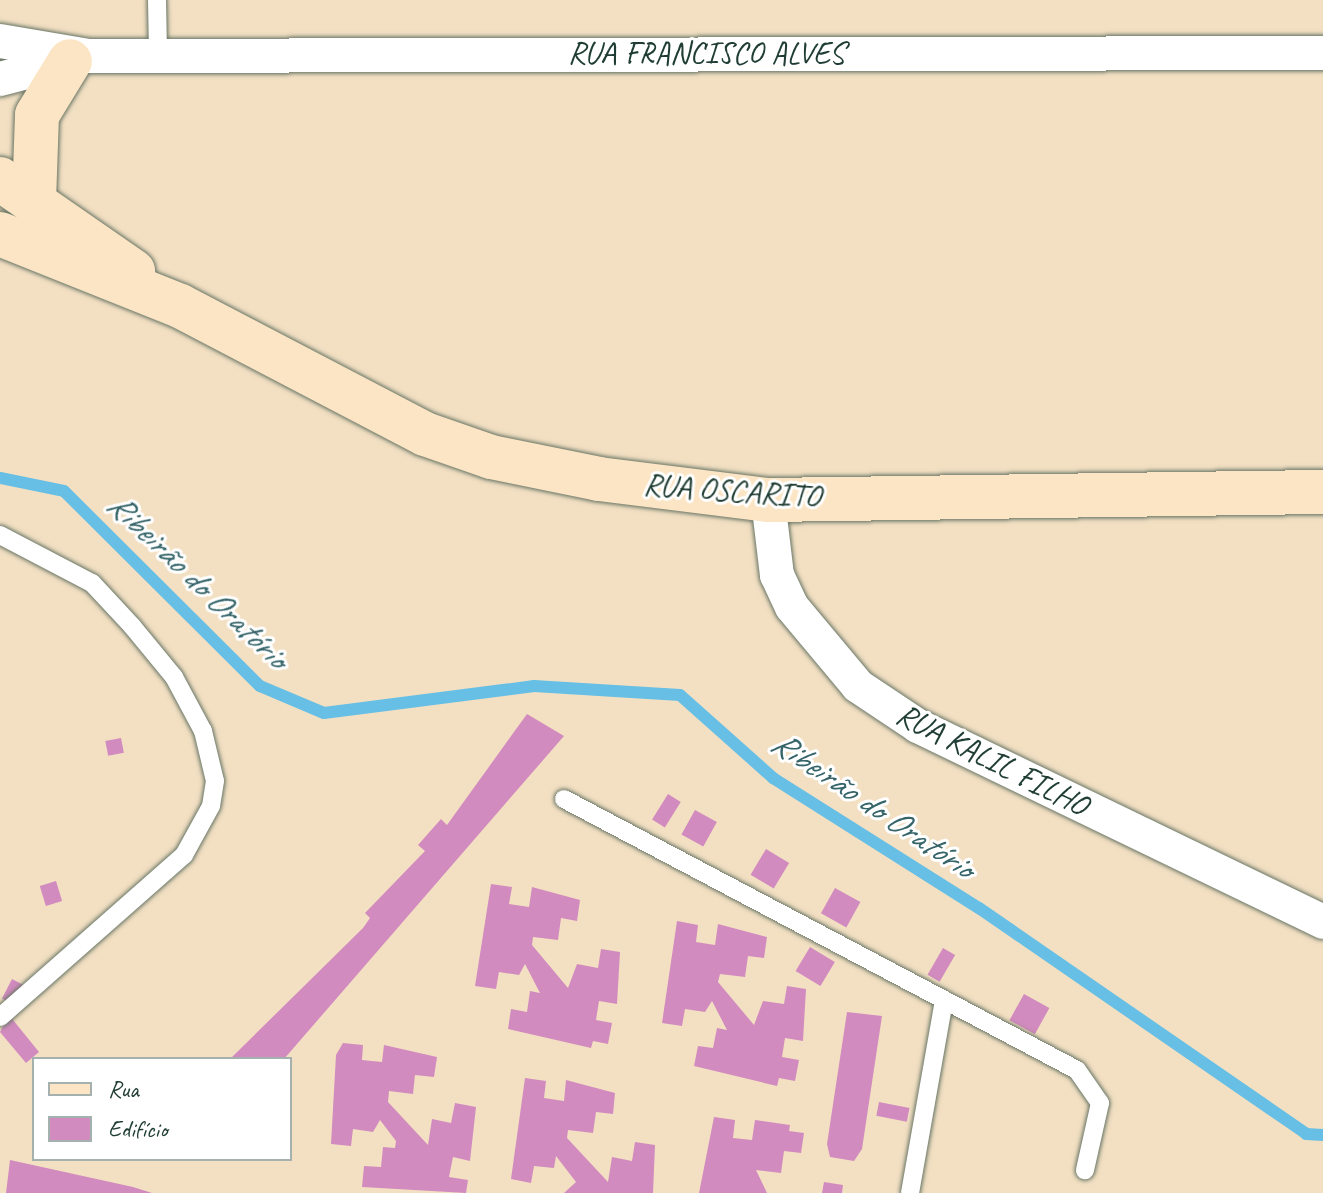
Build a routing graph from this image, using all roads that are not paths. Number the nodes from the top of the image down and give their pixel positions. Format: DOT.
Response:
graph roads {
  1 [pos="157,0"];
  2 [pos="0,41"];
  3 [pos="1323,53"];
  4 [pos="158,54"];
  5 [pos="80,58"];
  6 [pos="0,79"];
  7 [pos="17,190"];
  8 [pos="0,234"];
  9 [pos="180,306"];
  10 [pos="1323,492"];
  11 [pos="768,500"];
  12 [pos="0,535"];
  13 [pos="564,799"];
  14 [pos="1323,922"];
  15 [pos="944,1000"];
  16 [pos="0,1017"];
  17 [pos="1085,1170"];
  18 [pos="910,1193"];
  1 -- 4 [label="lane"];
  2 -- 5 [label="street, RUA FRANCISCO ALVES"];
  3 -- 4 [label="street, RUA FRANCISCO ALVES"];
  4 -- 5 [label="street, RUA FRANCISCO ALVES"];
  5 -- 6 [label="street, RUA FRANCISCO ALVES"];
  5 -- 7 [label="main road"];
  7 -- 9 [label="main road, RUA OSCARITO"];
  8 -- 9 [label="main road, RUA OSCARITO"];
  9 -- 11 [label="main road, RUA OSCARITO"];
  10 -- 11 [label="main road, RUA OSCARITO"];
  11 -- 14 [label="street, RUA KALIL FILHO"];
  12 -- 16 [label="lane"];
  13 -- 15 [label="lane"];
  15 -- 17 [label="lane"];
  15 -- 18 [label="lane"];
}
